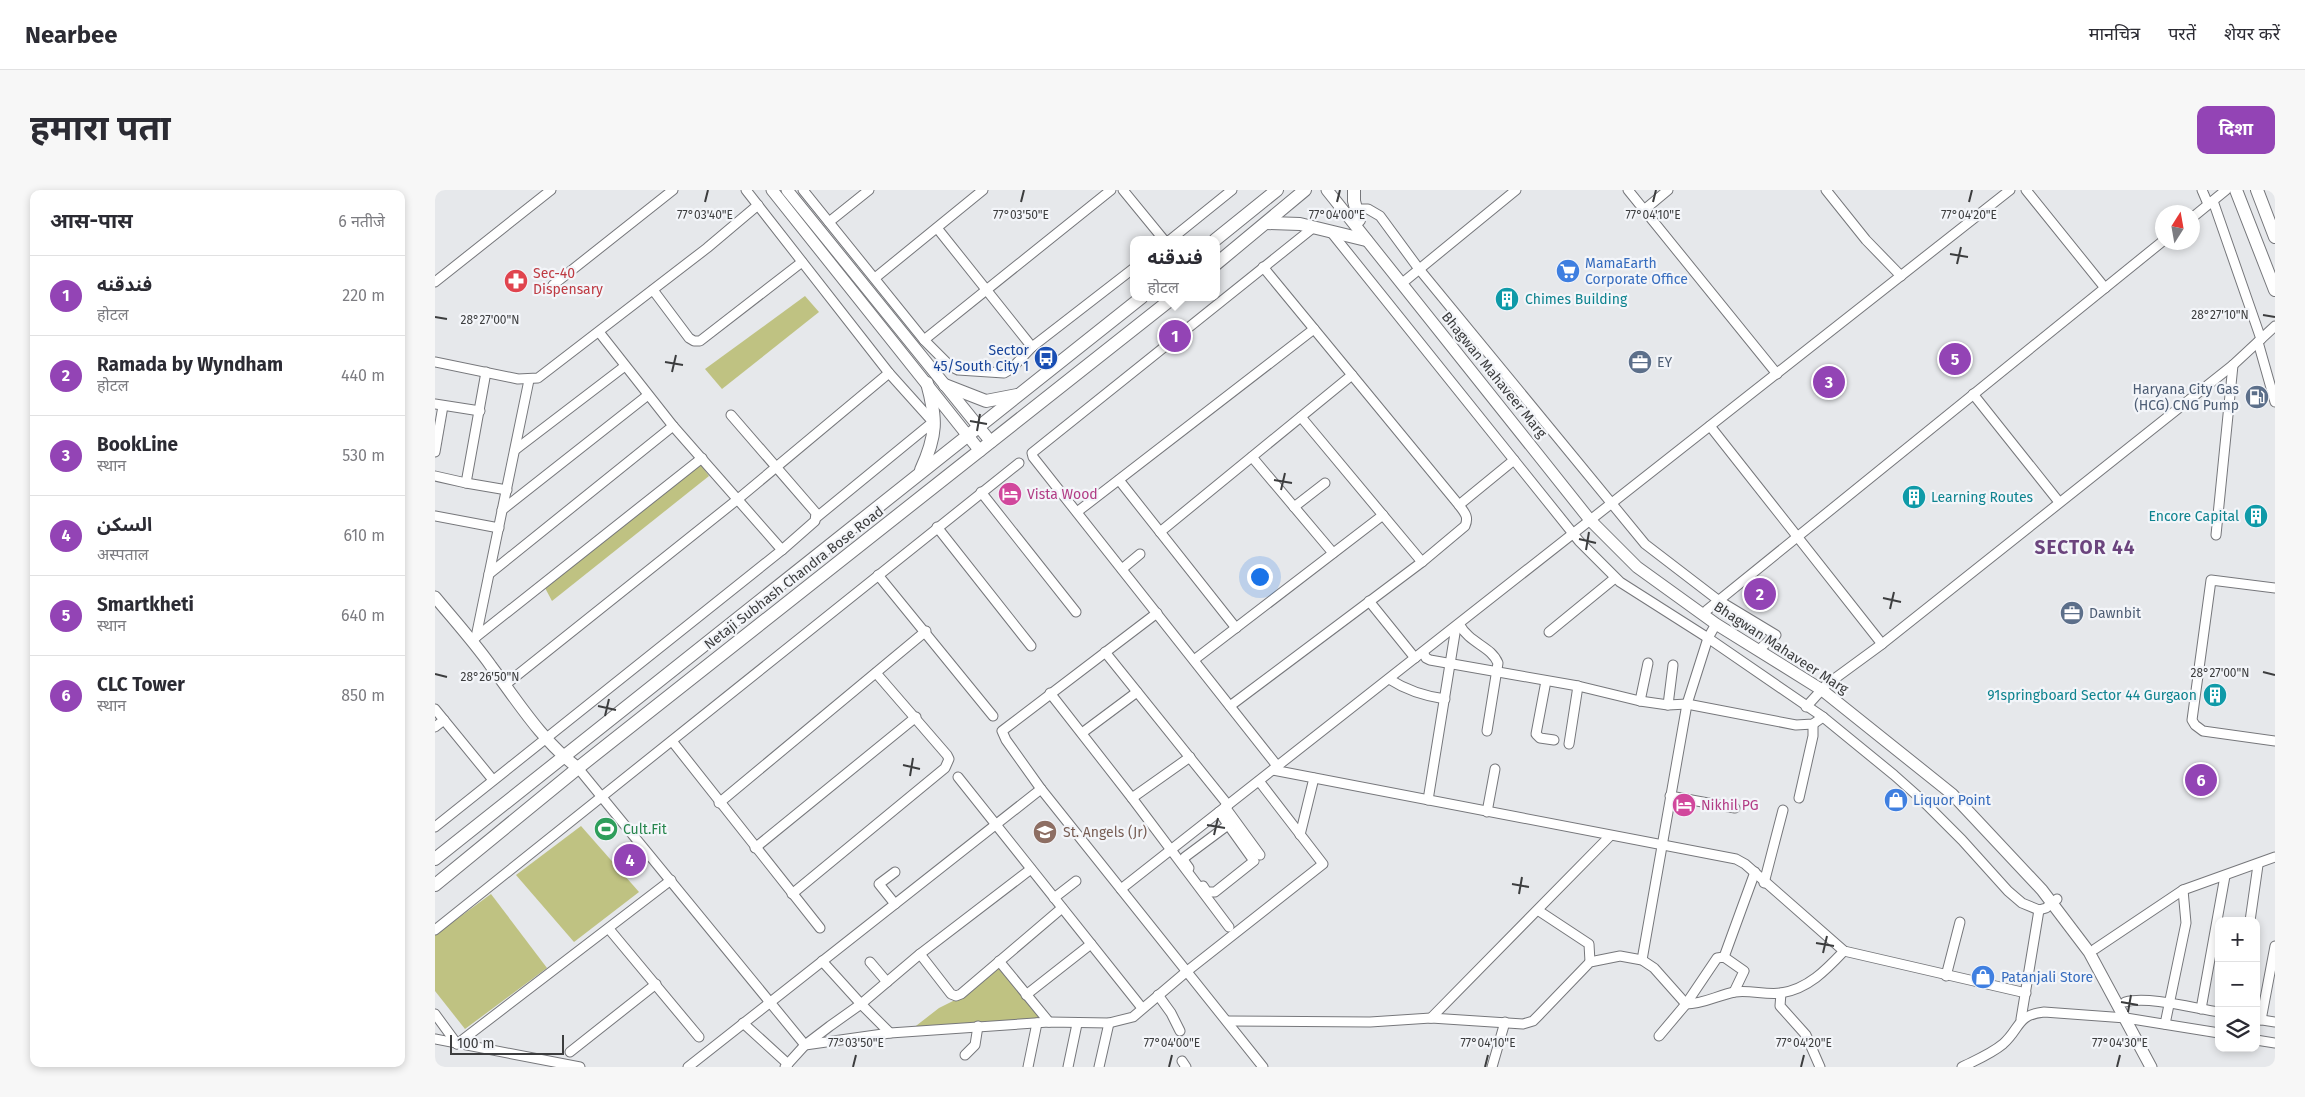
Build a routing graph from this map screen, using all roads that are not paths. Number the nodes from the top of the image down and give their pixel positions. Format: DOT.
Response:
graph roads {
  1 [pos="551,190"];
  2 [pos="673,190"];
  3 [pos="746,190"];
  4 [pos="772,190"];
  5 [pos="787,190"];
  6 [pos="803,190"];
  7 [pos="869,190"];
  8 [pos="983,190"];
  9 [pos="1111,190"];
  10 [pos="1123,190"];
  11 [pos="1232,190"];
  12 [pos="1277,190"];
  13 [pos="1305,190"];
  14 [pos="1327,190"];
  15 [pos="1336,190"];
  16 [pos="1354,190"];
  17 [pos="1515,190"];
  18 [pos="1628,190"];
  19 [pos="1669,190"];
  20 [pos="1826,190"];
  21 [pos="2010,190"];
  22 [pos="2026,190"];
  23 [pos="2202,190"];
  24 [pos="2226,190"];
  25 [pos="2236,190"];
  26 [pos="2257,190"];
  27 [pos="2211,202"];
  28 [pos="758,206"];
  29 [pos="1644,210"];
  30 [pos="2200,211"];
  31 [pos="1357,214"];
  32 [pos="829,222"];
  33 [pos="1266,223"];
  34 [pos="937,228"];
  35 [pos="1314,228"];
  36 [pos="1331,232"];
  37 [pos="1161,236"];
  38 [pos="1175,236"];
  39 [pos="1220,236"];
  40 [pos="2275,237"];
  41 [pos="1366,240"];
  42 [pos="2155,247"];
  43 [pos="1220,261"];
  44 [pos="802,262"];
  45 [pos="1263,267"];
  46 [pos="1419,269"];
  47 [pos="1130,271"];
  48 [pos="1901,276"];
  49 [pos="875,278"];
  50 [pos="1406,280"];
  51 [pos="435,282"];
  52 [pos="553,284"];
  53 [pos="2105,288"];
  54 [pos="653,290"];
  55 [pos="2275,290"];
  56 [pos="986,291"];
  57 [pos="1137,301"];
  58 [pos="1169,301"];
  59 [pos="2275,326"];
  60 [pos="1314,329"];
  61 [pos="599,332"];
  62 [pos="924,340"];
  63 [pos="2259,340"];
  64 [pos="1032,347"];
  65 [pos="435,362"];
  66 [pos="625,366"];
  67 [pos="2233,366"];
  68 [pos="486,372"];
  69 [pos="889,373"];
  70 [pos="1777,374"];
  71 [pos="1352,375"];
  72 [pos="529,380"];
  73 [pos="927,383"];
  74 [pos="945,385"];
  75 [pos="648,394"];
  76 [pos="1973,394"];
  77 [pos="1019,395"];
  78 [pos="2275,402"];
  79 [pos="439,405"];
  80 [pos="480,411"];
  81 [pos="731,415"];
  82 [pos="1301,417"];
  83 [pos="673,426"];
  84 [pos="1710,426"];
  85 [pos="974,431"];
  86 [pos="991,442"];
  87 [pos="515,450"];
  88 [pos="980,451"];
  89 [pos="435,452"];
  90 [pos="1252,457"];
  91 [pos="702,458"];
  92 [pos="1514,460"];
  93 [pos="1019,462"];
  94 [pos="775,466"];
  95 [pos="921,473"];
  96 [pos="435,476"];
  97 [pos="1119,480"];
  98 [pos="466,483"];
  99 [pos="1325,483"];
  100 [pos="507,490"];
  101 [pos="981,492"];
  102 [pos="738,498"];
  103 [pos="2059,502"];
  104 [pos="1611,504"];
  105 [pos="1459,505"];
  106 [pos="1294,507"];
  107 [pos="502,510"];
  108 [pos="1077,512"];
  109 [pos="1383,515"];
  110 [pos="435,516"];
  111 [pos="817,517"];
  112 [pos="1593,518"];
  113 [pos="499,528"];
  114 [pos="937,528"];
  115 [pos="1159,532"];
  116 [pos="1573,534"];
  117 [pos="1798,535"];
  118 [pos="2216,535"];
  119 [pos="782,550"];
  120 [pos="1140,554"];
  121 [pos="1333,554"];
  122 [pos="1422,562"];
  123 [pos="1122,569"];
  124 [pos="489,574"];
  125 [pos="878,575"];
  126 [pos="1615,578"];
  127 [pos="2275,588"];
  128 [pos="435,597"];
  129 [pos="1718,600"];
  130 [pos="1369,602"];
  131 [pos="1687,603"];
  132 [pos="1707,610"];
  133 [pos="1076,612"];
  134 [pos="1157,613"];
  135 [pos="1676,617"];
  136 [pos="1716,624"];
  137 [pos="1457,625"];
  138 [pos="1236,628"];
  139 [pos="925,631"];
  140 [pos="1549,632"];
  141 [pos="1708,638"];
  142 [pos="476,640"];
  143 [pos="1883,644"];
  144 [pos="1031,646"];
  145 [pos="1763,646"];
  146 [pos="1105,652"];
  147 [pos="1419,655"];
  148 [pos="1194,660"];
  149 [pos="1451,662"];
  150 [pos="1648,663"];
  151 [pos="1673,665"];
  152 [pos="1497,672"];
  153 [pos="876,673"];
  154 [pos="1389,679"];
  155 [pos="1546,681"];
  156 [pos="505,685"];
  157 [pos="1578,686"];
  158 [pos="1824,688"];
  159 [pos="1137,692"];
  160 [pos="1050,693"];
  161 [pos="1445,699"];
  162 [pos="1640,701"];
  163 [pos="1687,704"];
  164 [pos="1668,705"];
  165 [pos="1230,706"];
  166 [pos="1806,706"];
  167 [pos="435,710"];
  168 [pos="993,716"];
  169 [pos="916,717"];
  170 [pos="1823,718"];
  171 [pos="444,720"];
  172 [pos="1813,724"];
  173 [pos="435,727"];
  174 [pos="1487,731"];
  175 [pos="1082,733"];
  176 [pos="544,738"];
  177 [pos="672,740"];
  178 [pos="1555,740"];
  179 [pos="2275,741"];
  180 [pos="1569,744"];
  181 [pos="563,757"];
  182 [pos="1190,757"];
  183 [pos="578,768"];
  184 [pos="1276,768"];
  185 [pos="1495,769"];
  186 [pos="958,777"];
  187 [pos="1314,778"];
  188 [pos="493,780"];
  189 [pos="1259,781"];
  190 [pos="1041,789"];
  191 [pos="602,796"];
  192 [pos="1670,796"];
  193 [pos="1132,798"];
  194 [pos="1799,798"];
  195 [pos="1428,800"];
  196 [pos="719,803"];
  197 [pos="1224,808"];
  198 [pos="1735,808"];
  199 [pos="1783,810"];
  200 [pos="1487,812"];
  201 [pos="996,825"];
  202 [pos="1228,825"];
  203 [pos="435,828"];
  204 [pos="1300,835"];
  205 [pos="1610,836"];
  206 [pos="1661,845"];
  207 [pos="755,848"];
  208 [pos="1171,850"];
  209 [pos="1260,854"];
  210 [pos="2275,857"];
  211 [pos="435,859"];
  212 [pos="2258,864"];
  213 [pos="1031,869"];
  214 [pos="895,872"];
  215 [pos="1755,872"];
  216 [pos="2225,876"];
  217 [pos="671,880"];
  218 [pos="1076,881"];
  219 [pos="1764,883"];
  220 [pos="435,885"];
  221 [pos="1121,889"];
  222 [pos="2183,890"];
  223 [pos="792,894"];
  224 [pos="1055,898"];
  225 [pos="2055,901"];
  226 [pos="895,904"];
  227 [pos="1062,908"];
  228 [pos="1539,910"];
  229 [pos="2039,910"];
  230 [pos="2251,917"];
  231 [pos="1960,922"];
  232 [pos="1229,927"];
  233 [pos="820,928"];
  234 [pos="609,929"];
  235 [pos="435,930"];
  236 [pos="1091,944"];
  237 [pos="2275,946"];
  238 [pos="2095,949"];
  239 [pos="1844,951"];
  240 [pos="920,954"];
  241 [pos="1724,957"];
  242 [pos="1642,960"];
  243 [pos="822,961"];
  244 [pos="999,961"];
  245 [pos="870,962"];
  246 [pos="1590,962"];
  247 [pos="1186,972"];
  248 [pos="1946,976"];
  249 [pos="887,982"];
  250 [pos="656,984"];
  251 [pos="1734,992"];
  252 [pos="1781,993"];
  253 [pos="2026,994"];
  254 [pos="1026,995"];
  255 [pos="1158,995"];
  256 [pos="768,1002"];
  257 [pos="2125,1002"];
  258 [pos="861,1004"];
  259 [pos="1686,1004"];
  260 [pos="2170,1004"];
  261 [pos="1142,1008"];
  262 [pos="2201,1009"];
  263 [pos="2260,1010"];
  264 [pos="2215,1011"];
  265 [pos="435,1014"];
  266 [pos="1431,1018"];
  267 [pos="2130,1018"];
  268 [pos="2021,1019"];
  269 [pos="2260,1019"];
  270 [pos="1227,1021"];
  271 [pos="1049,1022"];
  272 [pos="1505,1022"];
  273 [pos="2275,1022"];
  274 [pos="743,1023"];
  275 [pos="1037,1023"];
  276 [pos="1109,1023"];
  277 [pos="1077,1024"];
  278 [pos="2165,1024"];
  279 [pos="978,1026"];
  280 [pos="1180,1031"];
  281 [pos="2215,1032"];
  282 [pos="890,1033"];
  283 [pos="1659,1036"];
  284 [pos="699,1037"];
  285 [pos="435,1039"];
  286 [pos="2260,1041"];
  287 [pos="2275,1043"];
  288 [pos="457,1044"];
  289 [pos="805,1046"];
  290 [pos="570,1052"];
  291 [pos="965,1055"];
  292 [pos="786,1066"];
  293 [pos="580,1067"];
  294 [pos="688,1067"];
  295 [pos="1028,1067"];
  296 [pos="1068,1067"];
  297 [pos="1099,1067"];
  298 [pos="1263,1067"];
  299 [pos="1492,1067"];
  300 [pos="1820,1067"];
  301 [pos="1962,1067"];
  302 [pos="2151,1067"];
  303 [pos="2158,1067"];
  1 -- 51 [label="street"];
  2 -- 52 [label="street"];
  3 -- 28 [label="street"];
  4 -- 73 [label="street"];
  5 -- 74 [label="street"];
  6 -- 32 [label="street"];
  7 -- 32 [label="street"];
  8 -- 34 [label="street"];
  9 -- 56 [label="street"];
  10 -- 37 [label="street"];
  11 -- 38 [label="street"];
  12 -- 39 [label="main road"];
  13 -- 33 [label="main road"];
  14 -- 41 [label="street, Bhagwan Mahaveer Marg"];
  15 -- 31 [label="street, Bhagwan Mahaveer Marg"];
  16 -- 31 [label="main road"];
  17 -- 46 [label="street"];
  18 -- 29 [label="street"];
  19 -- 29 [label="street"];
  20 -- 48 [label="street"];
  21 -- 48 [label="street"];
  22 -- 53 [label="street"];
  23 -- 27 [label="street"];
  24 -- 27 [label="street"];
  25 -- 55 [label="main road"];
  26 -- 40 [label="main road"];
  27 -- 30 [label="street"];
  27 -- 63 [label="street"];
  28 -- 44 [label="street"];
  28 -- 54 [label="street"];
  29 -- 70 [label="street"];
  31 -- 46 [label="street"];
  31 -- 50 [label="street, Bhagwan Mahaveer Marg"];
  32 -- 49 [label="street"];
  33 -- 35 [label="main road"];
  33 -- 43 [label="main road"];
  34 -- 49 [label="street"];
  34 -- 56 [label="street"];
  35 -- 36 [label="main road"];
  35 -- 45 [label="street"];
  36 -- 41 [label="main road"];
  36 -- 92 [label="street"];
  41 -- 112 [label="street, Bhagwan Mahaveer Marg"];
  42 -- 53 [label="street"];
  44 -- 54 [label="street"];
  44 -- 69 [label="street"];
  45 -- 60 [label="street"];
  45 -- 108 [label="street"];
  46 -- 50 [label="street"];
  46 -- 104 [label="street"];
  47 -- 64 [label="street"];
  48 -- 70 [label="street"];
  49 -- 62 [label="street"];
  50 -- 112 [label="street, Bhagwan Mahaveer Marg"];
  53 -- 76 [label="street"];
  54 -- 61 [label="street"];
  56 -- 62 [label="street"];
  56 -- 64 [label="street"];
  57 -- 77 [label="main road, Netaji Subhash Chandra Bose Road"];
  58 -- 86 [label="main road, Netaji Subhash Chandra Bose Road"];
  59 -- 63 [label="street"];
  60 -- 71 [label="street"];
  60 -- 97 [label="street"];
  61 -- 66 [label="street"];
  61 -- 72 [label="street"];
  62 -- 64 [label="street"];
  63 -- 67 [label="street"];
  63 -- 78 [label="street"];
  65 -- 68 [label="street"];
  66 -- 75 [label="street"];
  66 -- 87 [label="street"];
  67 -- 103 [label="street"];
  67 -- 118 [label="street"];
  68 -- 72 [label="street"];
  68 -- 80 [label="street"];
  69 -- 94 [label="street"];
  69 -- 111 [label="street"];
  70 -- 84 [label="street"];
  71 -- 82 [label="street"];
  71 -- 105 [label="street"];
  72 -- 87 [label="street"];
  73 -- 85 [label="street"];
  73 -- 95 [label="main road"];
  74 -- 77 [label="main road"];
  74 -- 85 [label="street"];
  75 -- 83 [label="street"];
  75 -- 107 [label="street"];
  76 -- 103 [label="street"];
  76 -- 117 [label="street"];
  77 -- 85 [label="main road, Netaji Subhash Chandra Bose Road"];
  79 -- 80 [label="street"];
  79 -- 89 [label="street"];
  80 -- 98 [label="street"];
  81 -- 94 [label="street"];
  82 -- 90 [label="street"];
  82 -- 109 [label="street"];
  83 -- 91 [label="street"];
  83 -- 124 [label="street"];
  84 -- 104 [label="street"];
  84 -- 117 [label="street"];
  85 -- 86 [label="street"];
  85 -- 88 [label="street"];
  85 -- 95 [label="main road, Netaji Subhash Chandra Bose Road"];
  86 -- 88 [label="main road, Netaji Subhash Chandra Bose Road"];
  87 -- 100 [label="street"];
  88 -- 183 [label="main road, Netaji Subhash Chandra Bose Road"];
  90 -- 106 [label="street"];
  90 -- 115 [label="street"];
  91 -- 102 [label="street"];
  91 -- 142 [label="street"];
  92 -- 105 [label="street"];
  92 -- 116 [label="street"];
  93 -- 101 [label="street"];
  94 -- 102 [label="street"];
  94 -- 111 [label="street"];
  95 -- 181 [label="main road, Netaji Subhash Chandra Bose Road"];
  96 -- 98 [label="street"];
  97 -- 108 [label="street"];
  97 -- 115 [label="street"];
  98 -- 100 [label="street"];
  99 -- 106 [label="street"];
  100 -- 107 [label="street"];
  101 -- 114 [label="street"];
  101 -- 133 [label="street"];
  102 -- 119 [label="street"];
  102 -- 156 [label="street"];
  103 -- 143 [label="street"];
  104 -- 112 [label="street"];
  104 -- 129 [label="street"];
  105 -- 122 [label="street"];
  106 -- 121 [label="street"];
  107 -- 113 [label="street"];
  108 -- 123 [label="street"];
  109 -- 121 [label="street"];
  109 -- 122 [label="street"];
  110 -- 113 [label="street"];
  111 -- 119 [label="street"];
  112 -- 116 [label="street"];
  112 -- 131 [label="street, Bhagwan Mahaveer Marg"];
  112 -- 132 [label="street, Bhagwan Mahaveer Marg"];
  113 -- 124 [label="street"];
  114 -- 125 [label="street"];
  114 -- 144 [label="street"];
  115 -- 138 [label="street"];
  116 -- 126 [label="street"];
  116 -- 137 [label="street"];
  117 -- 129 [label="street"];
  117 -- 143 [label="street"];
  119 -- 176 [label="street"];
  120 -- 123 [label="street"];
  121 -- 138 [label="street"];
  122 -- 130 [label="street"];
  123 -- 134 [label="street"];
  124 -- 142 [label="street"];
  125 -- 139 [label="street"];
  125 -- 177 [label="street"];
  126 -- 135 [label="street"];
  126 -- 140 [label="street"];
  127 -- 179 [label="street"];
  128 -- 142 [label="street"];
  129 -- 132 [label="street"];
  129 -- 145 [label="street"];
  130 -- 147 [label="street"];
  130 -- 165 [label="street"];
  131 -- 135 [label="street"];
  131 -- 136 [label="street, Bhagwan Mahaveer Marg"];
  132 -- 145 [label="street, Bhagwan Mahaveer Marg"];
  134 -- 146 [label="street"];
  134 -- 148 [label="street"];
  135 -- 141 [label="street"];
  136 -- 141 [label="street"];
  136 -- 158 [label="street, Bhagwan Mahaveer Marg"];
  137 -- 147 [label="street"];
  137 -- 149 [label="street"];
  137 -- 152 [label="street"];
  138 -- 148 [label="street"];
  139 -- 153 [label="street"];
  139 -- 168 [label="street"];
  141 -- 163 [label="street"];
  141 -- 166 [label="street"];
  142 -- 156 [label="street"];
  143 -- 158 [label="street"];
  145 -- 158 [label="street, Bhagwan Mahaveer Marg"];
  146 -- 159 [label="street"];
  146 -- 160 [label="street"];
  147 -- 149 [label="street"];
  147 -- 154 [label="street"];
  148 -- 165 [label="street"];
  149 -- 152 [label="street"];
  149 -- 161 [label="street"];
  150 -- 162 [label="street"];
  151 -- 164 [label="street"];
  152 -- 155 [label="street"];
  152 -- 174 [label="street"];
  153 -- 169 [label="street"];
  153 -- 196 [label="street"];
  154 -- 161 [label="street"];
  154 -- 184 [label="street"];
  155 -- 157 [label="street"];
  155 -- 178 [label="street"];
  156 -- 176 [label="street"];
  157 -- 162 [label="street"];
  157 -- 180 [label="street"];
  158 -- 166 [label="street"];
  158 -- 225 [label="street, Bhagwan Mahaveer Marg"];
  159 -- 175 [label="street"];
  159 -- 182 [label="street"];
  160 -- 175 [label="street"];
  160 -- 190 [label="street"];
  161 -- 195 [label="street"];
  162 -- 164 [label="street"];
  163 -- 164 [label="street"];
  163 -- 172 [label="street"];
  163 -- 192 [label="street"];
  165 -- 184 [label="street"];
  166 -- 170 [label="street"];
  167 -- 171 [label="street"];
  169 -- 207 [label="street"];
  169 -- 223 [label="street"];
  170 -- 172 [label="street"];
  170 -- 229 [label="street"];
  171 -- 173 [label="street"];
  171 -- 188 [label="street"];
  172 -- 194 [label="street"];
  175 -- 193 [label="street"];
  176 -- 181 [label="street"];
  176 -- 188 [label="street"];
  177 -- 191 [label="street"];
  177 -- 196 [label="street"];
  181 -- 183 [label="street"];
  181 -- 211 [label="main road, Netaji Subhash Chandra Bose Road"];
  182 -- 193 [label="street"];
  182 -- 197 [label="street"];
  183 -- 191 [label="street"];
  183 -- 220 [label="main road, Netaji Subhash Chandra Bose Road"];
  184 -- 187 [label="street"];
  184 -- 189 [label="street"];
  185 -- 200 [label="street"];
  186 -- 201 [label="street"];
  187 -- 195 [label="street"];
  187 -- 204 [label="street"];
  188 -- 203 [label="street"];
  189 -- 197 [label="street"];
  189 -- 204 [label="street"];
  190 -- 201 [label="street"];
  190 -- 221 [label="street"];
  191 -- 217 [label="street"];
  191 -- 235 [label="street"];
  192 -- 198 [label="street"];
  192 -- 206 [label="street"];
  193 -- 208 [label="street"];
  195 -- 200 [label="street"];
  196 -- 207 [label="street"];
  197 -- 202 [label="street"];
  197 -- 208 [label="street"];
  197 -- 209 [label="street"];
  199 -- 219 [label="street"];
  200 -- 205 [label="street"];
  201 -- 213 [label="street"];
  201 -- 226 [label="street"];
  202 -- 202 [label="street"];
  204 -- 247 [label="street"];
  205 -- 206 [label="street"];
  205 -- 228 [label="street"];
  206 -- 215 [label="street"];
  206 -- 242 [label="street"];
  207 -- 223 [label="street"];
  208 -- 221 [label="street"];
  208 -- 232 [label="street"];
  210 -- 212 [label="street"];
  212 -- 216 [label="street"];
  212 -- 230 [label="street"];
  213 -- 224 [label="street"];
  213 -- 240 [label="street"];
  214 -- 226 [label="street"];
  215 -- 219 [label="street"];
  215 -- 241 [label="street"];
  216 -- 222 [label="street"];
  216 -- 262 [label="street"];
  217 -- 234 [label="street"];
  217 -- 256 [label="street"];
  218 -- 224 [label="street"];
  219 -- 239 [label="street"];
  221 -- 247 [label="street"];
  222 -- 238 [label="street"];
  222 -- 260 [label="street"];
  223 -- 233 [label="street"];
  224 -- 227 [label="street"];
  225 -- 229 [label="street"];
  225 -- 238 [label="street, Bhagwan Mahaveer Marg"];
  225 -- 267 [label="street, Bhagwan Mahaveer Marg"];
  226 -- 243 [label="street"];
  227 -- 236 [label="street"];
  227 -- 244 [label="street"];
  228 -- 246 [label="street"];
  228 -- 266 [label="street"];
  229 -- 253 [label="street"];
  231 -- 248 [label="street"];
  234 -- 250 [label="street"];
  234 -- 288 [label="street"];
  236 -- 254 [label="street"];
  236 -- 261 [label="street"];
  237 -- 263 [label="street"];
  238 -- 257 [label="street, Bhagwan Mahaveer Marg"];
  239 -- 248 [label="street"];
  239 -- 252 [label="street"];
  240 -- 244 [label="street"];
  240 -- 249 [label="street"];
  241 -- 251 [label="street"];
  241 -- 259 [label="street"];
  242 -- 246 [label="street"];
  242 -- 259 [label="street"];
  243 -- 256 [label="street"];
  243 -- 258 [label="street"];
  244 -- 254 [label="street"];
  245 -- 249 [label="street"];
  246 -- 272 [label="street"];
  247 -- 255 [label="street"];
  247 -- 270 [label="street"];
  248 -- 253 [label="street"];
  249 -- 258 [label="street"];
  250 -- 284 [label="street"];
  250 -- 290 [label="street"];
  251 -- 252 [label="street"];
  251 -- 259 [label="street"];
  252 -- 300 [label="street"];
  253 -- 268 [label="street"];
  254 -- 271 [label="street"];
  255 -- 261 [label="street"];
  255 -- 280 [label="street"];
  256 -- 274 [label="street"];
  256 -- 289 [label="street"];
  257 -- 260 [label="street"];
  257 -- 267 [label="street, Bhagwan Mahaveer Marg"];
  258 -- 282 [label="street"];
  258 -- 289 [label="street"];
  259 -- 283 [label="street"];
  260 -- 262 [label="street"];
  260 -- 278 [label="street"];
  261 -- 276 [label="street"];
  262 -- 264 [label="street"];
  265 -- 288 [label="street"];
  266 -- 270 [label="street"];
  266 -- 272 [label="street"];
  267 -- 268 [label="street"];
  267 -- 278 [label="street"];
  267 -- 302 [label="street, Bhagwan Mahaveer Marg"];
  267 -- 303 [label="street, Bhagwan Mahaveer Marg"];
  268 -- 301 [label="street"];
  269 -- 273 [label="street"];
  270 -- 298 [label="street"];
  271 -- 275 [label="street"];
  271 -- 277 [label="street"];
  272 -- 299 [label="street"];
  274 -- 292 [label="street"];
  274 -- 294 [label="street"];
  275 -- 279 [label="street"];
  275 -- 295 [label="street"];
  276 -- 277 [label="street"];
  276 -- 297 [label="street"];
  277 -- 296 [label="street"];
  278 -- 281 [label="street"];
  279 -- 282 [label="street"];
  279 -- 291 [label="street"];
  282 -- 289 [label="street"];
  285 -- 288 [label="street"];
  286 -- 287 [label="street"];
  288 -- 293 [label="street"];
  289 -- 292 [label="street"];
}
